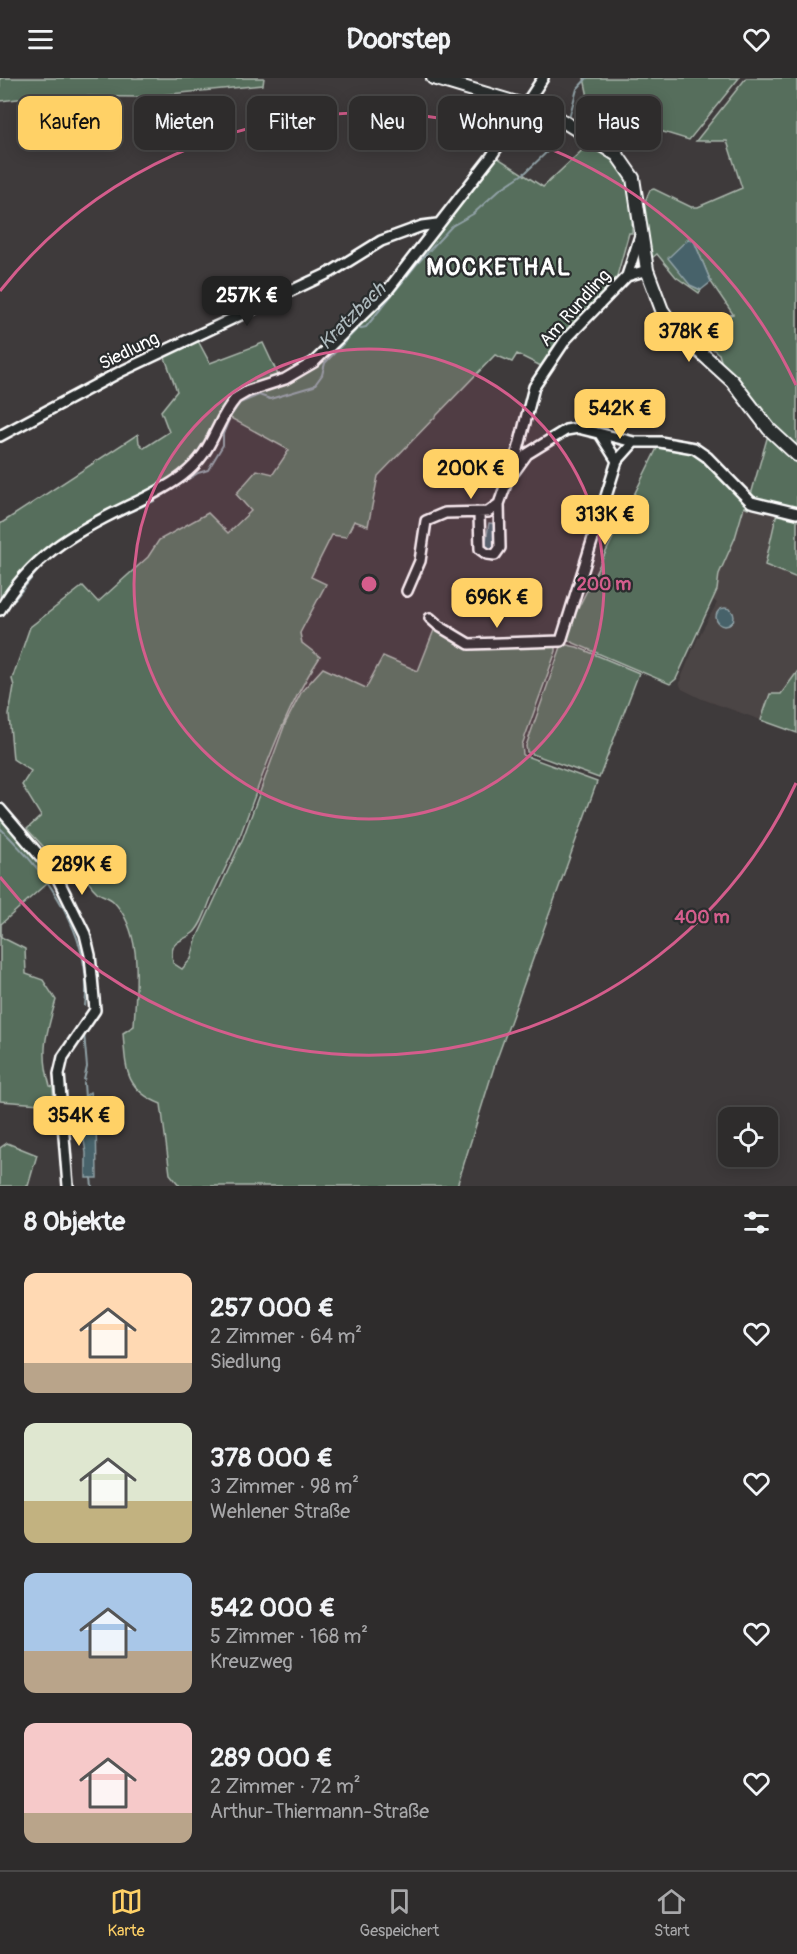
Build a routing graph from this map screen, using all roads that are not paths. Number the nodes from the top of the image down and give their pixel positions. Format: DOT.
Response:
graph roads {
  1 [pos="433,78"];
  2 [pos="543,78"];
  3 [pos="492,96"];
  4 [pos="531,96"];
  5 [pos="564,120"];
  6 [pos="496,150"];
  7 [pos="436,224"];
  8 [pos="406,231"];
  9 [pos="640,236"];
  10 [pos="420,247"];
  11 [pos="647,270"];
  12 [pos="627,276"];
  13 [pos="600,434"];
  14 [pos="0,436"];
  15 [pos="634,442"];
  16 [pos="797,455"];
  17 [pos="617,461"];
  18 [pos="506,484"];
  19 [pos="499,504"];
  20 [pos="797,513"];
  21 [pos="479,514"];
  22 [pos="407,591"];
  23 [pos="0,610"];
  24 [pos="430,618"];
  25 [pos="0,809"];
  26 [pos="68,1186"];
  1 -- 3 [label="street"];
  2 -- 4 [label="street"];
  5 -- 9 [label="street"];
  6 -- 7 [label="street"];
  7 -- 8 [label="street, Siedlung"];
  7 -- 10 [label="street"];
  8 -- 10 [label="street"];
  8 -- 14 [label="street, Siedlung"];
  9 -- 11 [label="street"];
  9 -- 12 [label="street, Am Rundling"];
  10 -- 23 [label="street"];
  11 -- 12 [label="street"];
  11 -- 16 [label="street"];
  12 -- 18 [label="street, Am Rundling"];
  13 -- 15 [label="street"];
  13 -- 17 [label="street"];
  13 -- 18 [label="street"];
  15 -- 17 [label="street"];
  15 -- 20 [label="street"];
  17 -- 24 [label="street"];
  18 -- 19 [label="street, Am Rundling"];
  19 -- 21 [label="street"];
  19 -- 21 [label="street, Am Rundling"];
  21 -- 22 [label="street"];
  25 -- 26 [label="street"];
}
